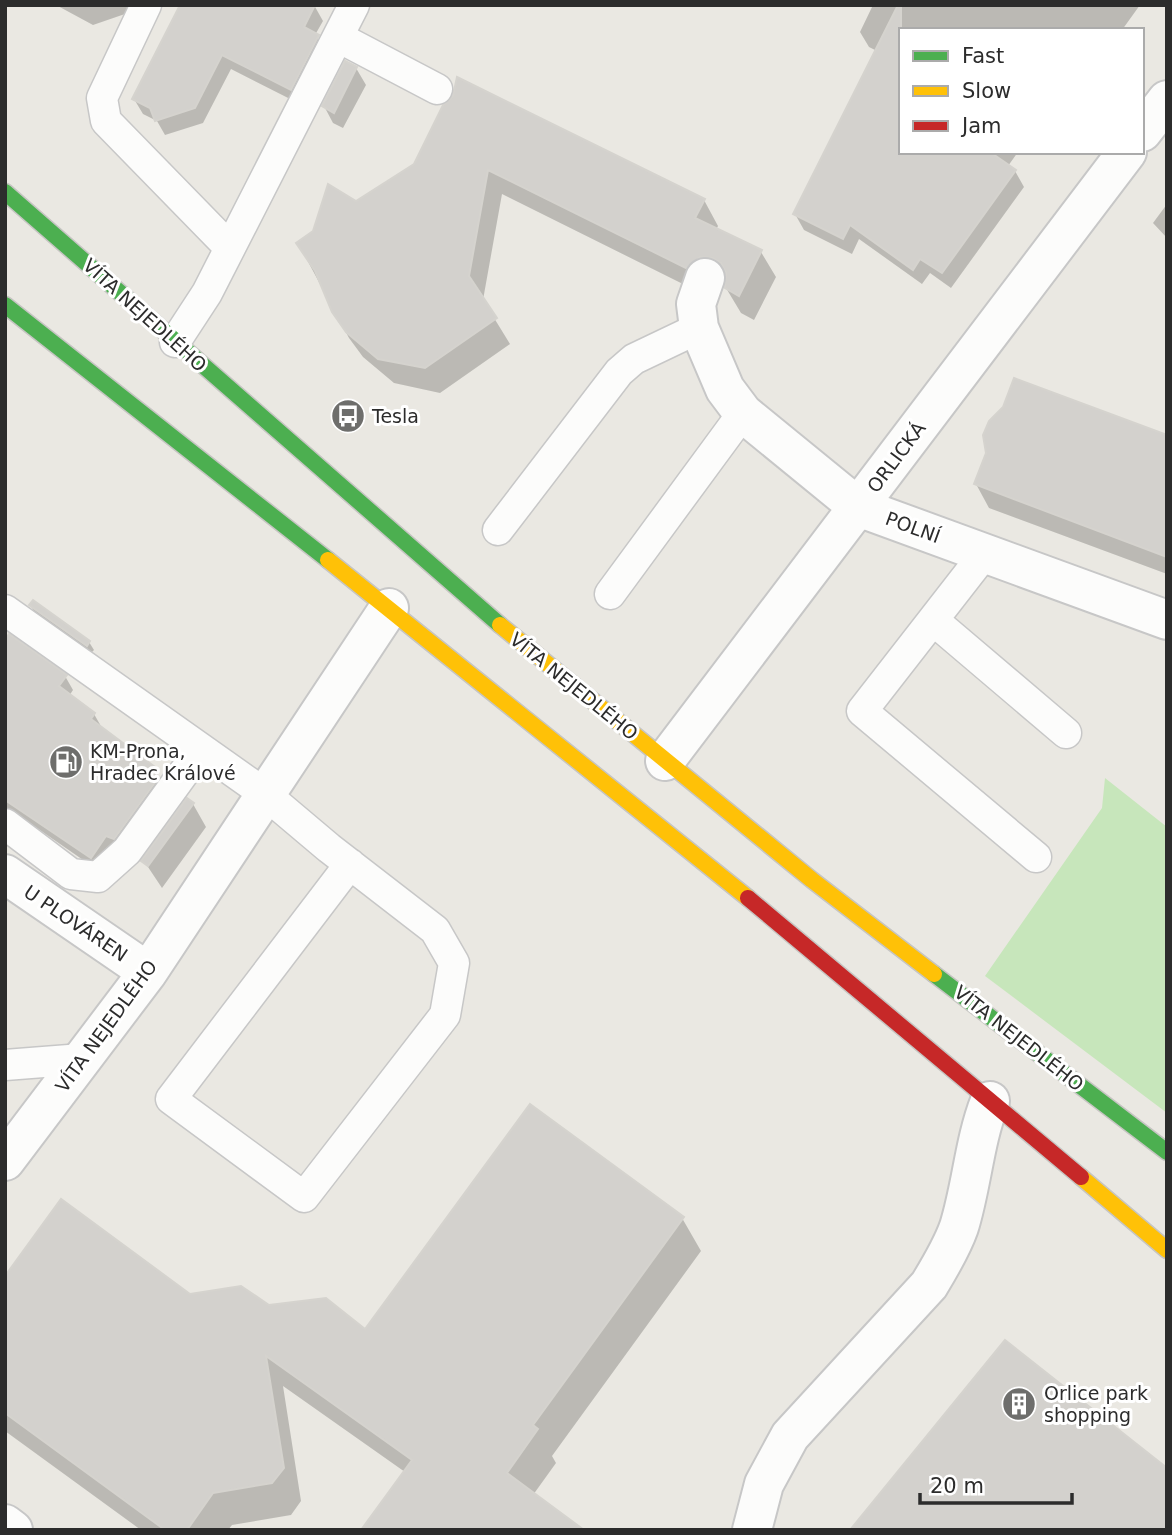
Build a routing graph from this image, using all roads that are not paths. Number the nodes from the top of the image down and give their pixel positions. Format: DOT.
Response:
graph roads {
  1 [pos="146,5"];
  2 [pos="354,5"];
  3 [pos="338,37"];
  4 [pos="437,89"];
  5 [pos="1167,100"];
  6 [pos="1144,129"];
  7 [pos="1125,154"];
  8 [pos="5,192"];
  9 [pos="230,248"];
  10 [pos="705,278"];
  11 [pos="5,305"];
  12 [pos="699,328"];
  13 [pos="175,342"];
  14 [pos="743,413"];
  15 [pos="858,507"];
  16 [pos="498,530"];
  17 [pos="985,553"];
  18 [pos="610,594"];
  19 [pos="389,608"];
  20 [pos="5,610"];
  21 [pos="933,620"];
  22 [pos="1167,620"];
  23 [pos="1066,733"];
  24 [pos="201,750"];
  25 [pos="665,761"];
  26 [pos="265,794"];
  27 [pos="5,824"];
  28 [pos="1037,857"];
  29 [pos="350,864"];
  30 [pos="5,874"];
  31 [pos="148,972"];
  32 [pos="82,1059"];
  33 [pos="5,1065"];
  34 [pos="990,1101"];
  35 [pos="1167,1152"];
  36 [pos="5,1161"];
  37 [pos="1167,1250"];
  38 [pos="5,1524"];
  39 [pos="13,1530"];
  40 [pos="752,1530"];
  1 -- 9 [label="lane"];
  2 -- 3 [label="lane"];
  3 -- 4 [label="lane"];
  3 -- 9 [label="lane"];
  5 -- 6 [label="street"];
  7 -- 15 [label="street, ORLICKÁ"];
  8 -- 13 [label="main road, VÍTA NEJEDLÉHO"];
  9 -- 13 [label="lane"];
  10 -- 12 [label="street, POLNÍ"];
  11 -- 19 [label="main road"];
  12 -- 14 [label="street, POLNÍ"];
  12 -- 16 [label="lane"];
  13 -- 25 [label="main road, VÍTA NEJEDLÉHO"];
  14 -- 15 [label="street, POLNÍ"];
  14 -- 18 [label="lane"];
  15 -- 17 [label="street, POLNÍ"];
  15 -- 25 [label="street, ORLICKÁ"];
  17 -- 21 [label="lane"];
  17 -- 22 [label="street, POLNÍ"];
  19 -- 26 [label="street, VÍTA NEJEDLÉHO"];
  19 -- 34 [label="main road"];
  20 -- 24 [label="lane"];
  21 -- 23 [label="lane"];
  21 -- 28 [label="lane"];
  24 -- 26 [label="lane"];
  24 -- 27 [label="lane"];
  25 -- 35 [label="main road, VÍTA NEJEDLÉHO"];
  26 -- 29 [label="lane"];
  26 -- 31 [label="street, VÍTA NEJEDLÉHO"];
  29 -- 29 [label="lane"];
  30 -- 31 [label="street, U PLOVÁREN"];
  31 -- 32 [label="street, VÍTA NEJEDLÉHO"];
  32 -- 33 [label="lane"];
  32 -- 36 [label="street, VÍTA NEJEDLÉHO"];
  34 -- 37 [label="main road"];
  34 -- 40 [label="street"];
  38 -- 39 [label="street"];
}
